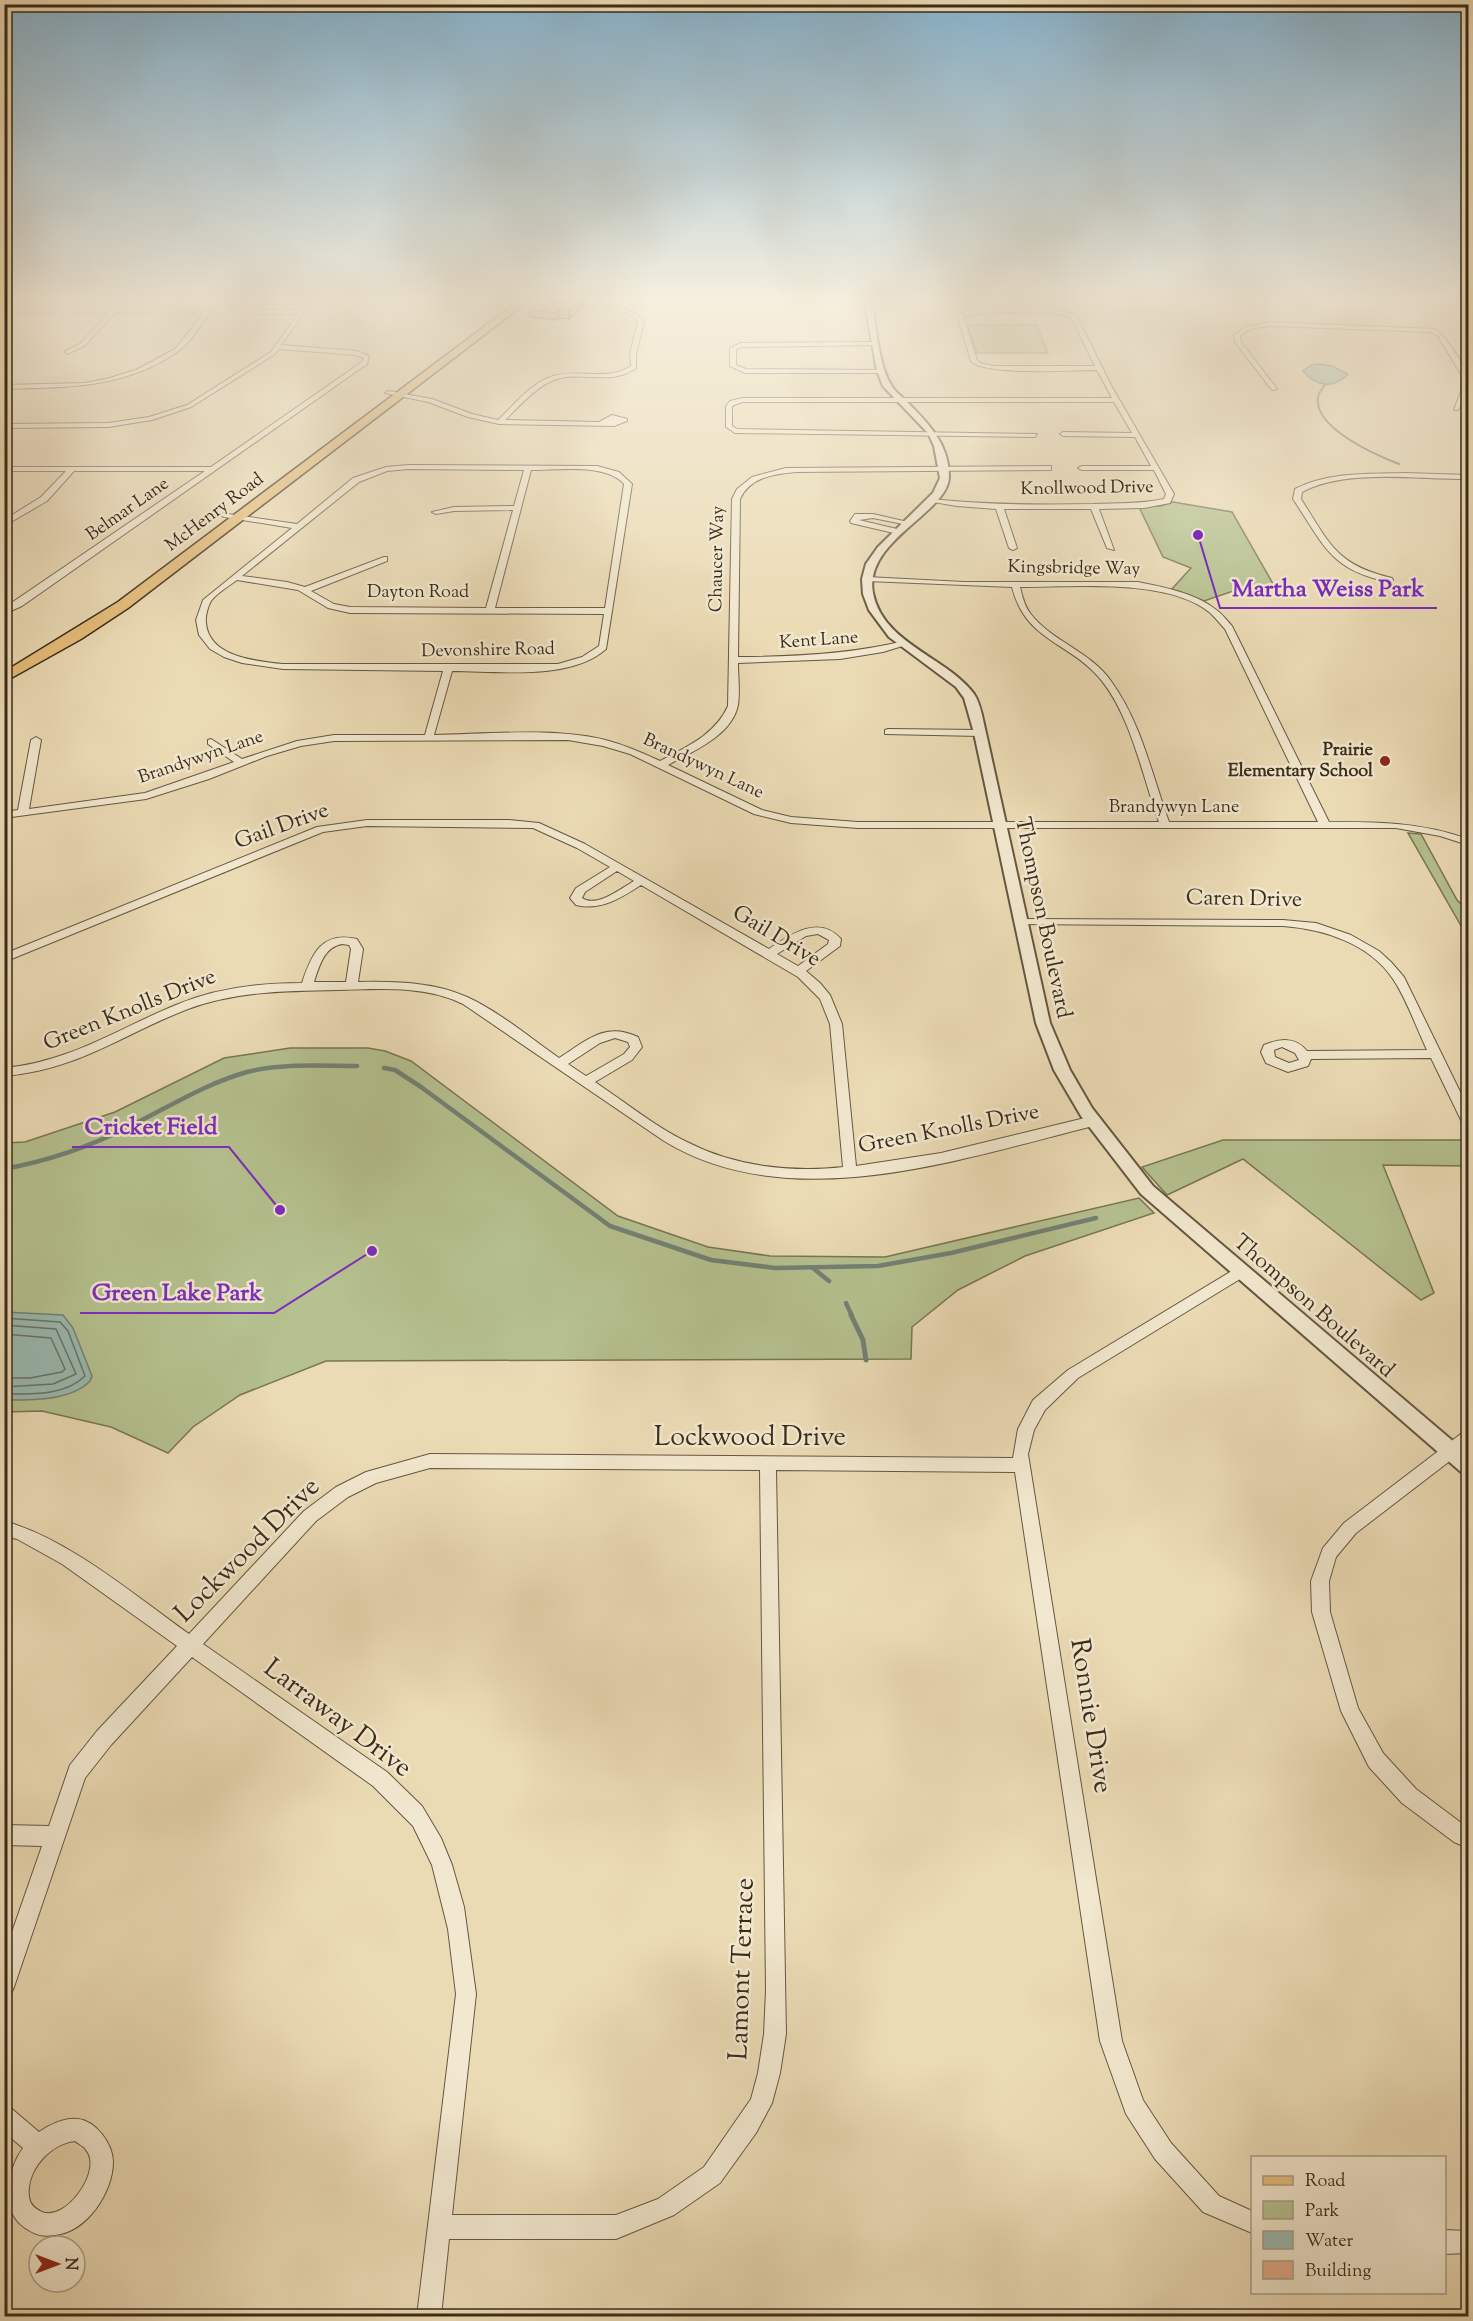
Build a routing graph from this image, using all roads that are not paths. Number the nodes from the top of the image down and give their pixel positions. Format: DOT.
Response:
graph roads {
  1 [pos="185,407"];
  2 [pos="301,407"];
  3 [pos="370,407"];
  4 [pos="384,407"];
  5 [pos="448,407"];
  6 [pos="517,407"];
  7 [pos="729,407"];
  8 [pos="907,407"];
  9 [pos="1121,407"];
  10 [pos="499,422"];
  11 [pos="602,423"];
  12 [pos="4,426"];
  13 [pos="932,432"];
  14 [pos="1063,434"];
  15 [pos="1035,435"];
  16 [pos="1138,435"];
  17 [pos="528,467"];
  18 [pos="4,468"];
  19 [pos="944,468"];
  20 [pos="1048,468"];
  21 [pos="1082,468"];
  22 [pos="1157,468"];
  23 [pos="72,469"];
  24 [pos="213,469"];
  25 [pos="1468,477"];
  26 [pos="930,501"];
  27 [pos="999,506"];
  28 [pos="1094,506"];
  29 [pos="516,508"];
  30 [pos="436,512"];
  31 [pos="235,513"];
  32 [pos="301,522"];
  33 [pos="4,524"];
  34 [pos="903,527"];
  35 [pos="1112,548"];
  36 [pos="1013,549"];
  37 [pos="384,559"];
  38 [pos="235,577"];
  39 [pos="867,579"];
  40 [pos="1389,580"];
  41 [pos="1016,584"];
  42 [pos="305,590"];
  43 [pos="490,610"];
  44 [pos="609,611"];
  45 [pos="4,612"];
  46 [pos="905,644"];
  47 [pos="733,660"];
  48 [pos="4,665"];
  49 [pos="448,669"];
  50 [pos="4,678"];
  51 [pos="888,732"];
  52 [pos="981,733"];
  53 [pos="429,737"];
  54 [pos="36,740"];
  55 [pos="211,742"];
  56 [pos="241,763"];
  57 [pos="660,765"];
  58 [pos="23,812"];
  59 [pos="4,815"];
  60 [pos="1000,824"];
  61 [pos="1165,825"];
  62 [pos="1325,825"];
  63 [pos="1468,842"];
  64 [pos="617,867"];
  65 [pos="641,881"];
  66 [pos="1021,922"];
  67 [pos="769,954"];
  68 [pos="4,958"];
  69 [pos="798,971"];
  70 [pos="352,985"];
  71 [pos="307,986"];
  72 [pos="1437,1054"];
  73 [pos="1305,1055"];
  74 [pos="560,1064"];
  75 [pos="4,1072"];
  76 [pos="585,1082"];
  77 [pos="1468,1120"];
  78 [pos="1093,1121"];
  79 [pos="850,1172"];
  80 [pos="1240,1272"];
  81 [pos="1468,1438"];
  82 [pos="1451,1451"];
  83 [pos="768,1464"];
  84 [pos="1022,1465"];
  85 [pos="1468,1466"];
  86 [pos="4,1528"];
  87 [pos="190,1645"];
  88 [pos="4,1835"];
  89 [pos="54,1836"];
  90 [pos="1468,1838"];
  91 [pos="4,1987"];
  92 [pos="4,2117"];
  93 [pos="39,2146"];
  94 [pos="1251,2222"];
  95 [pos="440,2227"];
  96 [pos="1446,2242"];
  97 [pos="1468,2242"];
  98 [pos="429,2316"];
  1 -- 12 [label="street"];
  2 -- 24 [label="street, Belmar Lane"];
  3 -- 31 [label="main road, McHenry Road"];
  4 -- 31 [label="main road, McHenry Road"];
  5 -- 10 [label="street"];
  6 -- 10 [label="street"];
  7 -- 13 [label="street"];
  8 -- 13 [label="street"];
  9 -- 16 [label="street, Knollwood Drive"];
  10 -- 11 [label="street"];
  13 -- 15 [label="street"];
  13 -- 19 [label="street"];
  14 -- 16 [label="street"];
  16 -- 22 [label="street, Knollwood Drive"];
  17 -- 29 [label="street"];
  17 -- 32 [label="street, Devonshire Road"];
  17 -- 44 [label="street, Devonshire Road"];
  18 -- 23 [label="street"];
  19 -- 20 [label="street, Chaucer Way"];
  19 -- 26 [label="street"];
  19 -- 47 [label="street, Chaucer Way"];
  21 -- 22 [label="street"];
  22 -- 28 [label="street, Knollwood Drive"];
  23 -- 24 [label="street"];
  23 -- 33 [label="street"];
  24 -- 45 [label="street, Belmar Lane"];
  25 -- 40 [label="street"];
  26 -- 27 [label="street, Knollwood Drive"];
  26 -- 34 [label="street"];
  27 -- 28 [label="street, Knollwood Drive"];
  27 -- 36 [label="street"];
  28 -- 35 [label="street"];
  29 -- 30 [label="street"];
  29 -- 43 [label="street"];
  31 -- 32 [label="street"];
  31 -- 48 [label="main road, McHenry Road"];
  31 -- 50 [label="main road, McHenry Road"];
  32 -- 38 [label="street, Devonshire Road"];
  34 -- 34 [label="street"];
  34 -- 39 [label="street"];
  37 -- 42 [label="street"];
  38 -- 42 [label="street, Dayton Road"];
  38 -- 49 [label="street, Devonshire Road"];
  39 -- 41 [label="street, Kingsbridge Way"];
  39 -- 46 [label="street, Thompson Boulevard"];
  41 -- 61 [label="street"];
  41 -- 62 [label="street, Kingsbridge Way"];
  42 -- 43 [label="street, Dayton Road"];
  43 -- 44 [label="street, Dayton Road"];
  44 -- 49 [label="street, Devonshire Road"];
  46 -- 47 [label="street, Kent Lane"];
  46 -- 52 [label="street, Thompson Boulevard"];
  47 -- 57 [label="street, Chaucer Way"];
  49 -- 53 [label="street"];
  51 -- 52 [label="street"];
  52 -- 60 [label="street, Thompson Boulevard"];
  53 -- 56 [label="street, Brandywyn Lane"];
  53 -- 57 [label="street, Brandywyn Lane"];
  54 -- 58 [label="street"];
  55 -- 56 [label="street"];
  56 -- 58 [label="street, Brandywyn Lane"];
  57 -- 60 [label="street, Brandywyn Lane"];
  58 -- 59 [label="street, Brandywyn Lane"];
  60 -- 61 [label="street, Brandywyn Lane"];
  60 -- 66 [label="street, Thompson Boulevard"];
  61 -- 62 [label="street, Brandywyn Lane"];
  62 -- 63 [label="street, Brandywyn Lane"];
  64 -- 65 [label="street, Gail Drive"];
  64 -- 65 [label="street"];
  64 -- 68 [label="street, Gail Drive"];
  65 -- 67 [label="street, Gail Drive"];
  66 -- 72 [label="street, Caren Drive"];
  66 -- 78 [label="street, Thompson Boulevard"];
  67 -- 69 [label="street, Gail Drive"];
  67 -- 69 [label="street"];
  69 -- 79 [label="street, Gail Drive"];
  70 -- 71 [label="street, Green Knolls Drive"];
  70 -- 71 [label="street"];
  70 -- 74 [label="street, Green Knolls Drive"];
  71 -- 75 [label="street, Green Knolls Drive"];
  72 -- 73 [label="street"];
  72 -- 77 [label="street, Caren Drive"];
  74 -- 76 [label="street, Green Knolls Drive"];
  74 -- 76 [label="street"];
  76 -- 79 [label="street, Green Knolls Drive"];
  78 -- 79 [label="street, Green Knolls Drive"];
  78 -- 80 [label="street, Thompson Boulevard"];
  80 -- 82 [label="street, Thompson Boulevard"];
  80 -- 84 [label="street, Ronnie Drive"];
  81 -- 82 [label="street"];
  82 -- 85 [label="street, Thompson Boulevard"];
  82 -- 90 [label="street"];
  83 -- 84 [label="street, Lockwood Drive"];
  83 -- 87 [label="street, Lockwood Drive"];
  83 -- 95 [label="street, Lamont Terrace"];
  84 -- 94 [label="street, Ronnie Drive"];
  86 -- 87 [label="street, Larraway Drive"];
  87 -- 89 [label="street, Lockwood Drive"];
  87 -- 95 [label="street, Larraway Drive"];
  88 -- 89 [label="street"];
  89 -- 91 [label="street, Lockwood Drive"];
  92 -- 93 [label="street"];
  95 -- 98 [label="street, Larraway Drive"];
  96 -- 97 [label="street"];
}
